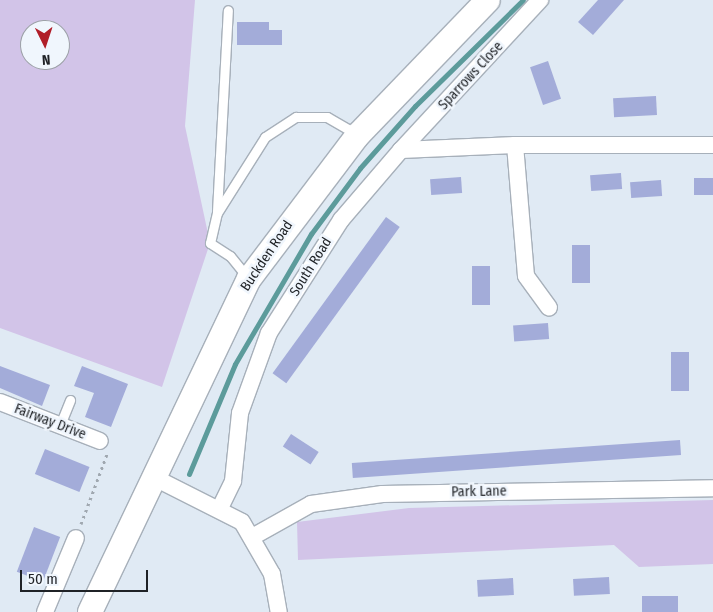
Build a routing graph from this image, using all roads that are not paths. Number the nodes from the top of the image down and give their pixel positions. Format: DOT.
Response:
graph roads {
  1 [pos="488,0"];
  2 [pos="540,0"];
  3 [pos="228,10"];
  4 [pos="358,135"];
  5 [pos="515,145"];
  6 [pos="713,145"];
  7 [pos="401,150"];
  8 [pos="217,213"];
  9 [pos="248,278"];
  10 [pos="549,308"];
  11 [pos="70,400"];
  12 [pos="0,402"];
  13 [pos="60,426"];
  14 [pos="100,441"];
  15 [pos="155,478"];
  16 [pos="713,488"];
  17 [pos="220,508"];
  18 [pos="254,536"];
  19 [pos="76,538"];
  20 [pos="46,612"];
  21 [pos="90,612"];
  22 [pos="279,612"];
  1 -- 4 [label="main road, Buckden Road"];
  2 -- 7 [label="street, Sparrows Close"];
  3 -- 8 [label="lane"];
  4 -- 8 [label="lane"];
  4 -- 9 [label="main road, Buckden Road"];
  5 -- 6 [label="street"];
  5 -- 7 [label="street"];
  5 -- 10 [label="street"];
  7 -- 17 [label="street, South Road"];
  8 -- 9 [label="lane"];
  9 -- 15 [label="main road, Buckden Road"];
  11 -- 13 [label="lane"];
  12 -- 13 [label="street, Fairway Drive"];
  13 -- 14 [label="street, Fairway Drive"];
  15 -- 17 [label="street"];
  15 -- 21 [label="main road, Buckden Road"];
  16 -- 18 [label="street, Park Lane"];
  17 -- 18 [label="street"];
  18 -- 22 [label="street"];
  19 -- 20 [label="street"];
}
